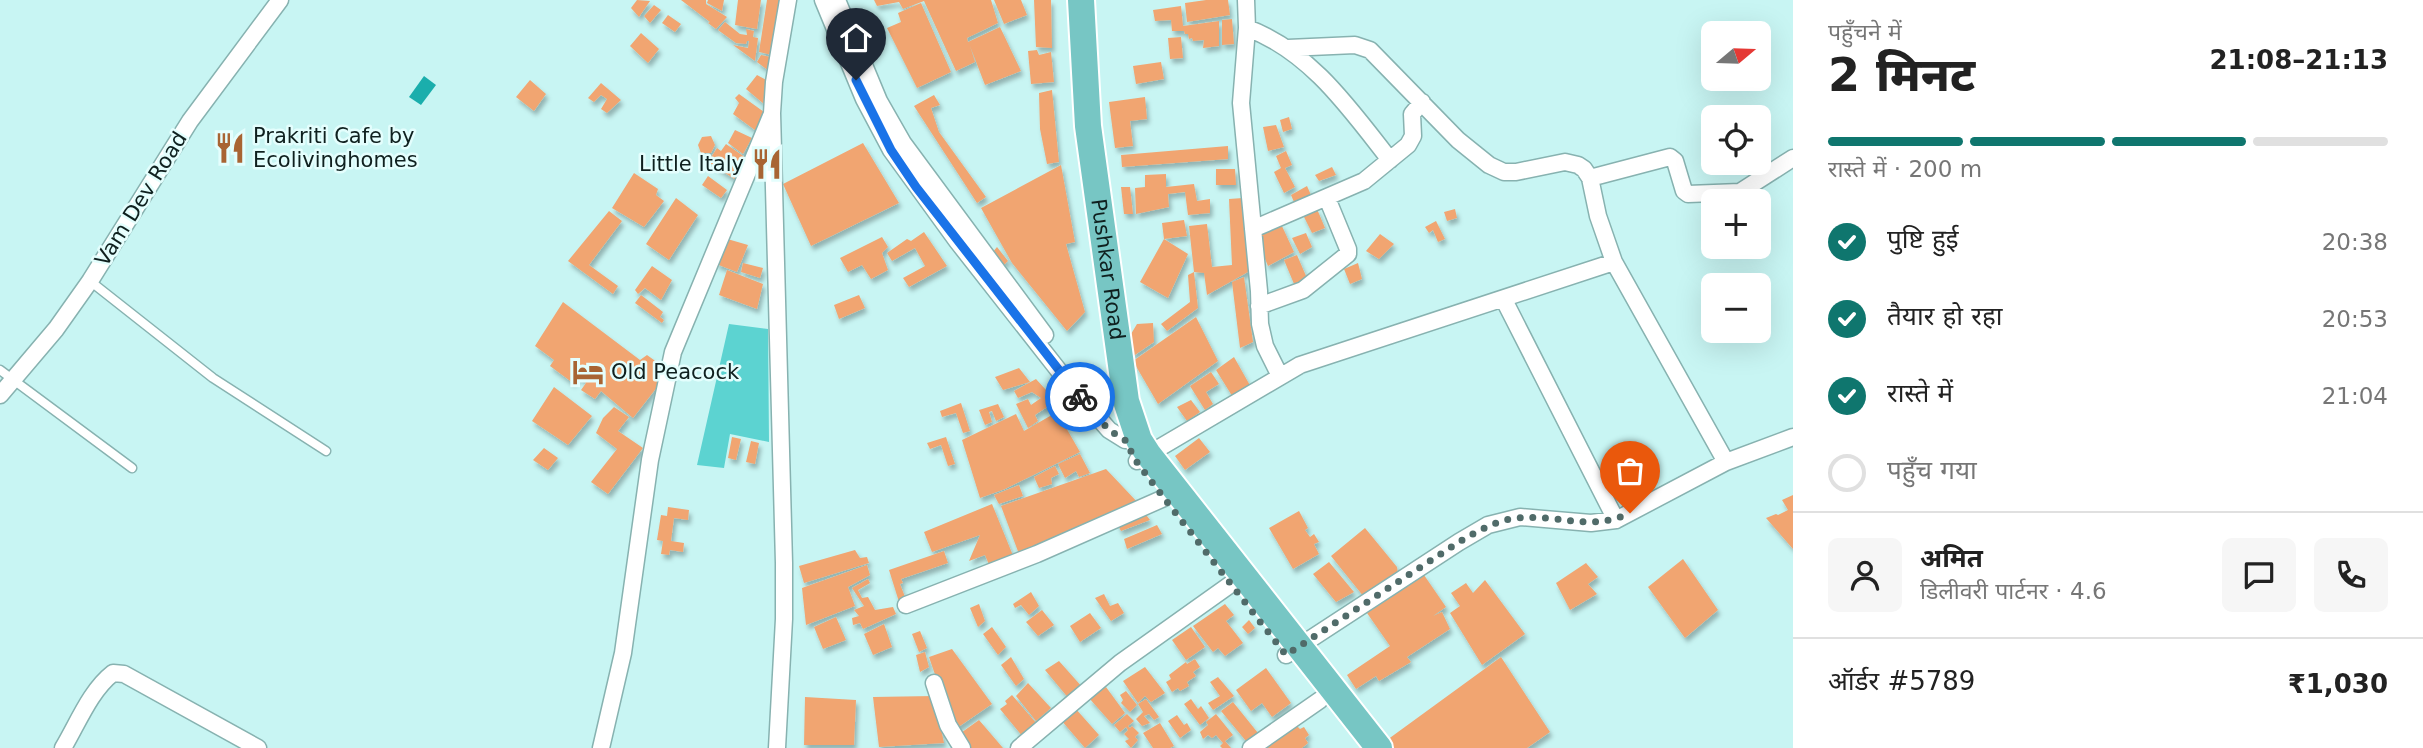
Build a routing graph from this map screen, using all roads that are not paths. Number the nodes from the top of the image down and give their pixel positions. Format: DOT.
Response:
graph roads {
  1 [pos="280,0"];
  2 [pos="788,0"];
  3 [pos="823,0"];
  4 [pos="837,0"];
  5 [pos="1065,0"];
  6 [pos="1081,0"];
  7 [pos="1246,0"];
  8 [pos="1247,29"];
  9 [pos="1288,48"];
  10 [pos="1422,102"];
  11 [pos="772,113"];
  12 [pos="897,146"];
  13 [pos="1793,158"];
  14 [pos="1390,160"];
  15 [pos="1590,178"];
  16 [pos="1327,198"];
  17 [pos="1253,229"];
  18 [pos="1614,262"];
  19 [pos="90,281"];
  20 [pos="1504,300"];
  21 [pos="1259,306"];
  22 [pos="6,375"];
  23 [pos="1280,376"];
  24 [pos="0,395"];
  25 [pos="1793,437"];
  26 [pos="1133,439"];
  27 [pos="326,451"];
  28 [pos="1726,462"];
  29 [pos="132,468"];
  30 [pos="1164,498"];
  31 [pos="1616,520"];
  32 [pos="1231,584"];
  33 [pos="906,605"];
  34 [pos="1293,650"];
  35 [pos="934,683"];
  36 [pos="1320,700"];
  37 [pos="63,748"];
  38 [pos="258,748"];
  39 [pos="601,748"];
  40 [pos="777,748"];
  41 [pos="962,748"];
  42 [pos="1019,748"];
  43 [pos="1251,748"];
  44 [pos="1360,748"];
  45 [pos="1380,748"];
  1 -- 19 [label="street, Vam Dev Road"];
  2 -- 11 [label="street"];
  3 -- 12 [label="street"];
  4 -- 12 [label="street"];
  5 -- 26 [label="highway, Pushkar Road"];
  6 -- 26 [label="highway, Pushkar Road"];
  7 -- 8 [label="street"];
  8 -- 9 [label="street"];
  8 -- 17 [label="street"];
  9 -- 10 [label="street"];
  9 -- 14 [label="street"];
  10 -- 14 [label="street"];
  10 -- 15 [label="street"];
  11 -- 39 [label="street"];
  11 -- 40 [label="street"];
  12 -- 26 [label="street"];
  13 -- 15 [label="street"];
  14 -- 16 [label="street"];
  15 -- 18 [label="street"];
  16 -- 17 [label="street"];
  16 -- 21 [label="street"];
  17 -- 21 [label="street"];
  18 -- 20 [label="street"];
  18 -- 28 [label="street"];
  19 -- 22 [label="street, Vam Dev Road"];
  19 -- 27 [label="lane"];
  20 -- 23 [label="street"];
  20 -- 31 [label="street"];
  21 -- 23 [label="street"];
  22 -- 24 [label="street, Vam Dev Road"];
  22 -- 29 [label="lane"];
  23 -- 26 [label="street"];
  25 -- 28 [label="street"];
  26 -- 30 [label="highway, Pushkar Road"];
  26 -- 34 [label="highway, Pushkar Road"];
  28 -- 31 [label="street"];
  30 -- 32 [label="highway, Pushkar Road"];
  30 -- 33 [label="street"];
  31 -- 34 [label="street"];
  32 -- 34 [label="highway, Pushkar Road"];
  32 -- 42 [label="street"];
  34 -- 36 [label="highway, Pushkar Road"];
  34 -- 45 [label="highway, Pushkar Road"];
  35 -- 41 [label="street"];
  36 -- 43 [label="street"];
  36 -- 44 [label="highway, Pushkar Road"];
  37 -- 38 [label="street"];
}
